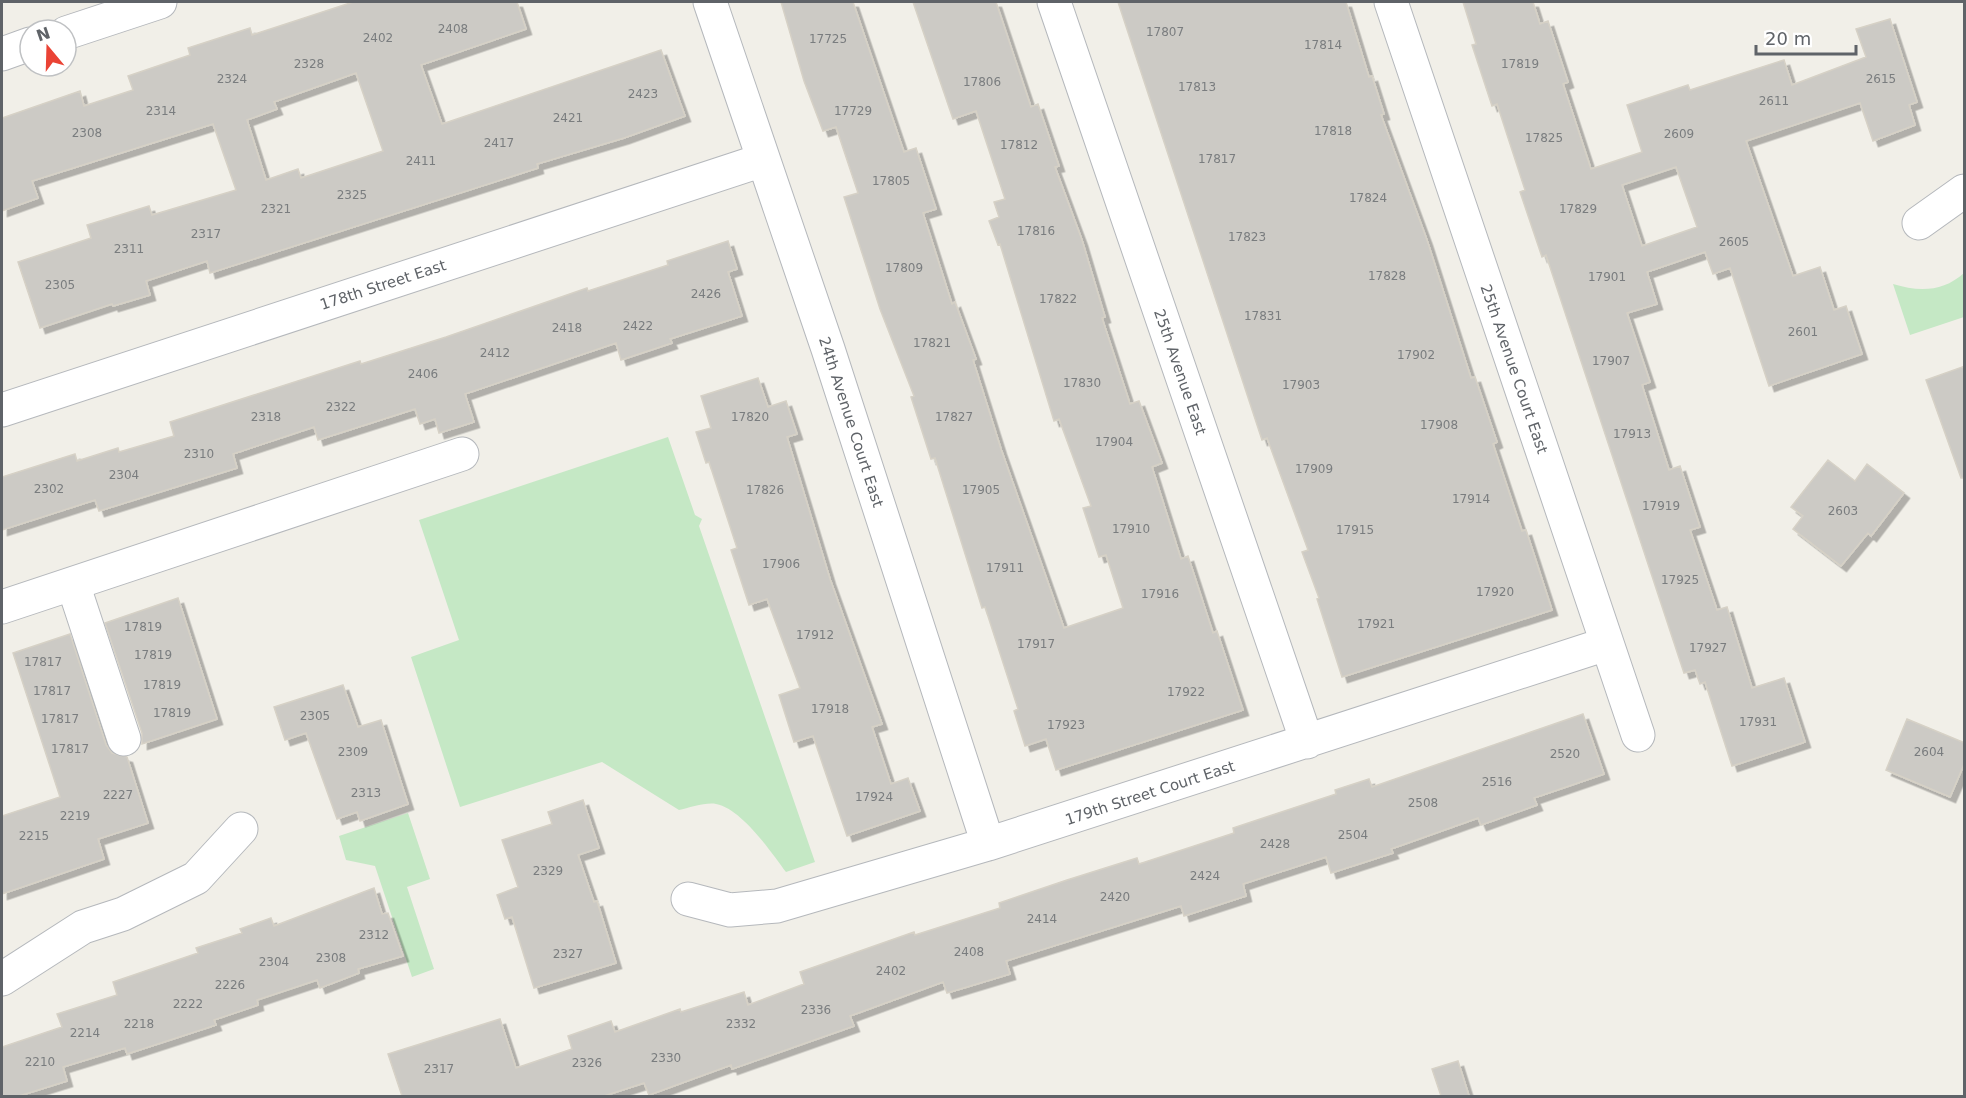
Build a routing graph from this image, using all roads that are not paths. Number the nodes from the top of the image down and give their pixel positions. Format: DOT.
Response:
graph roads {
  1 [pos="160,2"];
  2 [pos="710,2"];
  3 [pos="1054,2"];
  4 [pos="1390,2"];
  5 [pos="78,29"];
  6 [pos="18,48"];
  7 [pos="2,54"];
  8 [pos="764,160"];
  9 [pos="1965,191"];
  10 [pos="1919,223"];
  11 [pos="4,401"];
  12 [pos="462,454"];
  13 [pos="73,584"];
  14 [pos="2,607"];
  15 [pos="1606,644"];
  16 [pos="1638,735"];
  17 [pos="124,739"];
  18 [pos="1307,742"];
  19 [pos="241,829"];
  20 [pos="988,844"];
  21 [pos="688,899"];
  22 [pos="2,979"];
  1 -- 5 [label="street"];
  2 -- 8 [label="street, 24th Avenue Court East"];
  3 -- 18 [label="street, 25th Avenue East"];
  4 -- 15 [label="street, 25th Avenue Court East"];
  6 -- 7 [label="street"];
  8 -- 11 [label="street, 178th Street East"];
  8 -- 20 [label="street, 24th Avenue Court East"];
  9 -- 10 [label="street"];
  12 -- 13 [label="street"];
  13 -- 14 [label="street"];
  13 -- 17 [label="street"];
  15 -- 16 [label="street, 25th Avenue Court East"];
  15 -- 18 [label="street, 179th Street Court East"];
  18 -- 20 [label="street, 179th Street Court East"];
  19 -- 22 [label="street"];
  20 -- 21 [label="street, 179th Street Court East"];
}
